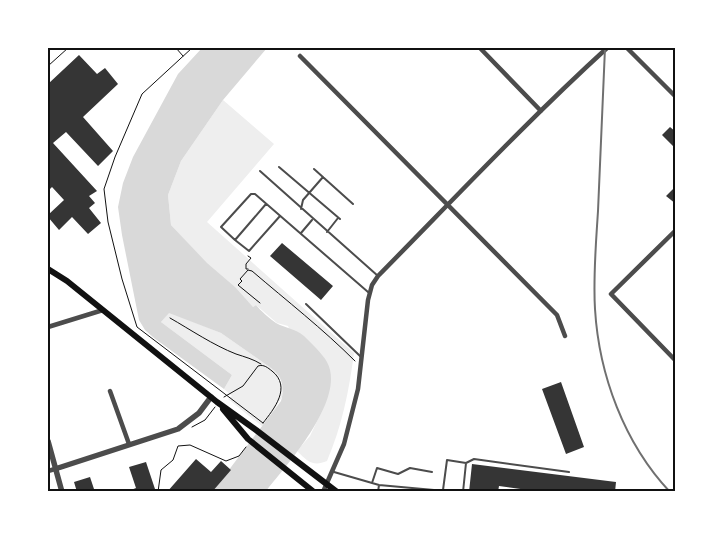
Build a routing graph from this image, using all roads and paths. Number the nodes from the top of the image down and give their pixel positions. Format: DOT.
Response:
graph roads {
  1 [pos="68,48"];
  2 [pos="176,48"];
  3 [pos="192,48"];
  4 [pos="480,48"];
  5 [pos="607,48"];
  6 [pos="627,48"];
  7 [pos="183,56"];
  8 [pos="300,56"];
  9 [pos="48,66"];
  10 [pos="675,95"];
  11 [pos="541,111"];
  12 [pos="280,167"];
  13 [pos="314,169"];
  14 [pos="260,171"];
  15 [pos="323,177"];
  16 [pos="309,192"];
  17 [pos="266,204"];
  18 [pos="353,204"];
  19 [pos="449,204"];
  20 [pos="301,209"];
  21 [pos="280,216"];
  22 [pos="313,220"];
  23 [pos="676,230"];
  24 [pos="327,232"];
  25 [pos="301,234"];
  26 [pos="235,240"];
  27 [pos="249,251"];
  28 [pos="48,269"];
  29 [pos="248,270"];
  30 [pos="378,276"];
  31 [pos="370,293"];
  32 [pos="260,303"];
  33 [pos="306,304"];
  34 [pos="103,310"];
  35 [pos="170,318"];
  36 [pos="48,327"];
  37 [pos="565,336"];
  38 [pos="362,358"];
  39 [pos="676,360"];
  40 [pos="262,365"];
  41 [pos="361,366"];
  42 [pos="110,391"];
  43 [pos="226,395"];
  44 [pos="211,396"];
  45 [pos="218,402"];
  46 [pos="48,441"];
  47 [pos="249,441"];
  48 [pos="128,444"];
  49 [pos="466,463"];
  50 [pos="55,469"];
  51 [pos="48,471"];
  52 [pos="332,471"];
  53 [pos="432,472"];
  54 [pos="569,472"];
  55 [pos="326,483"];
  56 [pos="372,483"];
  57 [pos="379,485"];
  58 [pos="443,490"];
  59 [pos="62,492"];
  60 [pos="158,492"];
  61 [pos="314,492"];
  62 [pos="323,492"];
  63 [pos="337,492"];
  64 [pos="378,492"];
  65 [pos="456,492"];
  66 [pos="463,492"];
  1 -- 9 [label="path"];
  2 -- 7 [label="path"];
  3 -- 7 [label="path"];
  4 -- 11 [label="street"];
  5 -- 11 [label="street"];
  6 -- 10 [label="street"];
  7 -- 43 [label="path"];
  8 -- 19 [label="street"];
  11 -- 19 [label="street"];
  12 -- 16 [label="lane"];
  13 -- 15 [label="lane"];
  14 -- 20 [label="lane"];
  15 -- 16 [label="lane"];
  15 -- 18 [label="lane"];
  16 -- 20 [label="lane"];
  16 -- 24 [label="lane"];
  17 -- 21 [label="lane"];
  17 -- 26 [label="lane"];
  17 -- 26 [label="lane"];
  19 -- 30 [label="street"];
  19 -- 37 [label="street"];
  20 -- 22 [label="lane"];
  21 -- 25 [label="lane"];
  21 -- 27 [label="lane"];
  22 -- 24 [label="lane"];
  22 -- 25 [label="lane"];
  23 -- 39 [label="street"];
  24 -- 30 [label="lane"];
  25 -- 31 [label="lane"];
  26 -- 27 [label="lane"];
  27 -- 29 [label="path"];
  28 -- 34 [label="main road"];
  29 -- 32 [label="path"];
  29 -- 41 [label="path"];
  30 -- 31 [label="street"];
  31 -- 38 [label="street"];
  33 -- 38 [label="lane"];
  34 -- 36 [label="street"];
  34 -- 44 [label="main road"];
  35 -- 40 [label="path"];
  38 -- 41 [label="street"];
  40 -- 43 [label="path"];
  40 -- 43 [label="path"];
  41 -- 52 [label="street"];
  42 -- 48 [label="street"];
  44 -- 45 [label="main road"];
  44 -- 48 [label="street"];
  45 -- 47 [label="main road"];
  45 -- 55 [label="main road"];
  46 -- 50 [label="street"];
  47 -- 60 [label="path"];
  47 -- 61 [label="main road"];
  48 -- 50 [label="street"];
  49 -- 54 [label="lane"];
  49 -- 58 [label="lane"];
  49 -- 66 [label="lane"];
  50 -- 51 [label="street"];
  50 -- 59 [label="street"];
  52 -- 55 [label="street"];
  52 -- 56 [label="lane"];
  53 -- 56 [label="lane"];
  55 -- 62 [label="street"];
  55 -- 63 [label="main road"];
  56 -- 57 [label="lane"];
  57 -- 58 [label="lane"];
  57 -- 64 [label="lane"];
  58 -- 65 [label="lane"];
}
